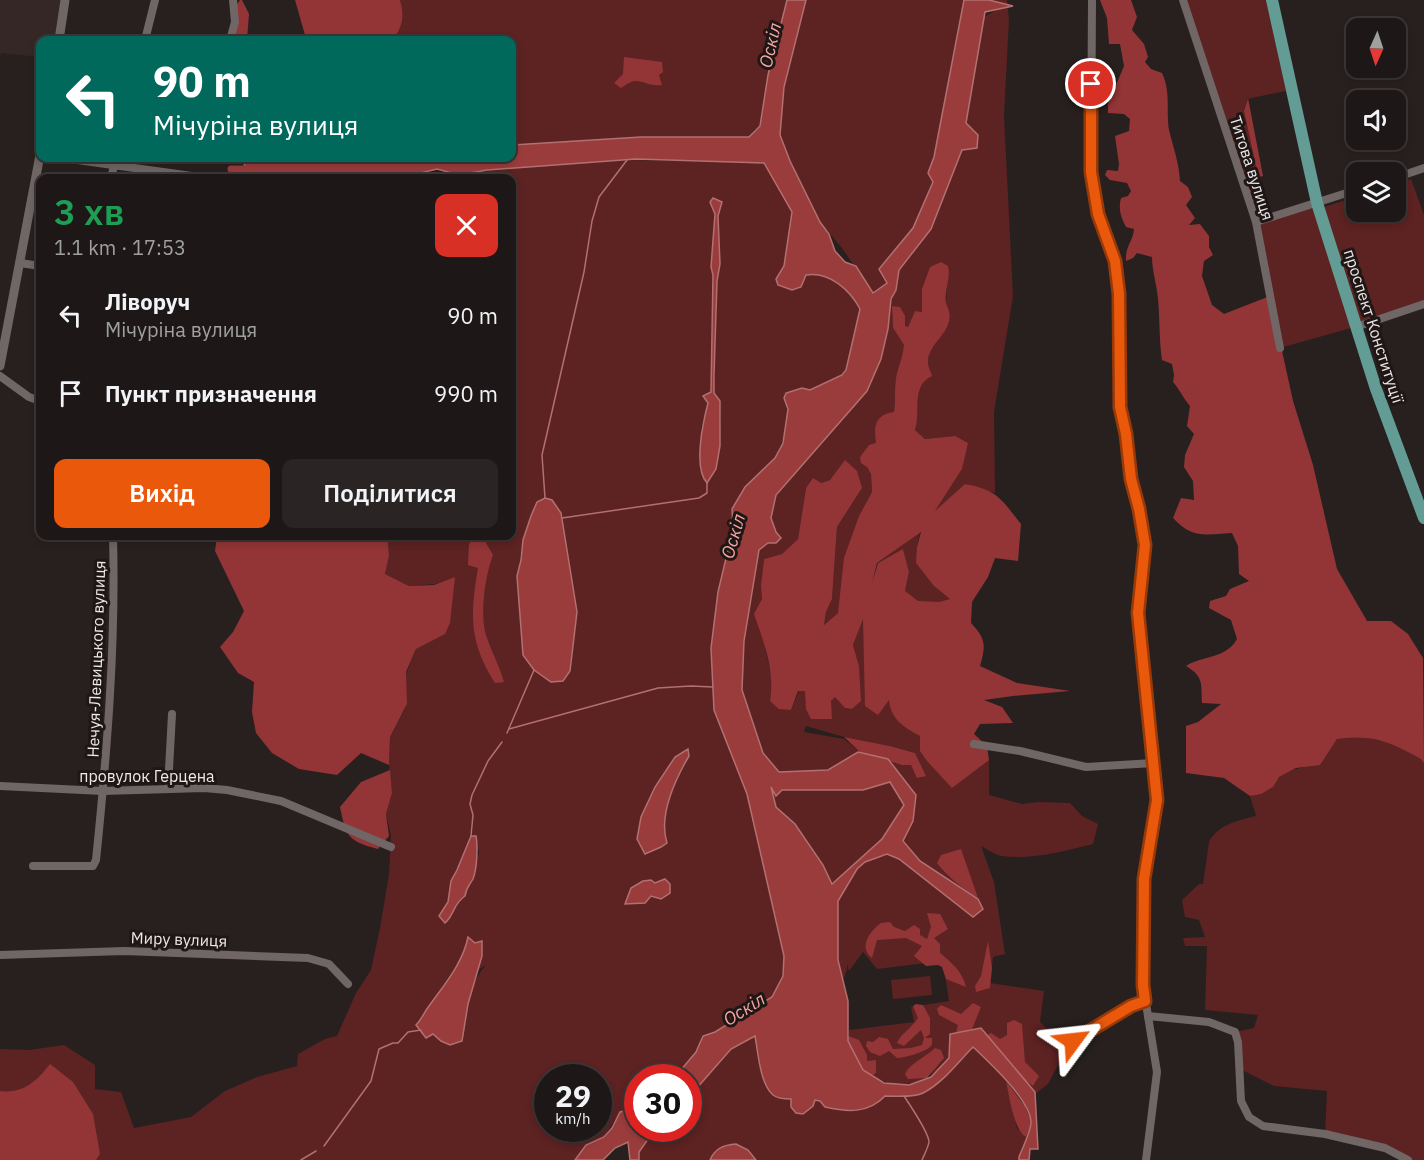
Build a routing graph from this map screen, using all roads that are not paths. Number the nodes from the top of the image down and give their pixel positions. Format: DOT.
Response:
graph roads {
  1 [pos="64,0"];
  2 [pos="154,0"];
  3 [pos="233,0"];
  4 [pos="1092,0"];
  5 [pos="1183,0"];
  6 [pos="1272,0"];
  7 [pos="60,36"];
  8 [pos="146,36"];
  9 [pos="231,36"];
  10 [pos="115,162"];
  11 [pos="1424,168"];
  12 [pos="155,174"];
  13 [pos="1406,174"];
  14 [pos="36,177"];
  15 [pos="1346,193"];
  16 [pos="1317,203"];
  17 [pos="1256,222"];
  18 [pos="20,263"];
  19 [pos="36,266"];
  20 [pos="1424,304"];
  21 [pos="1356,327"];
  22 [pos="1280,348"];
  23 [pos="0,366"];
  24 [pos="0,376"];
  25 [pos="36,400"];
  26 [pos="1424,518"];
  27 [pos="113,540"];
  28 [pos="172,714"];
  29 [pos="974,744"];
  30 [pos="1154,763"];
  31 [pos="0,786"];
  32 [pos="168,788"];
  33 [pos="104,791"];
  34 [pos="391,847"];
  35 [pos="33,866"];
  36 [pos="0,955"];
  37 [pos="348,984"];
  38 [pos="1145,1001"];
  39 [pos="1148,1016"];
  40 [pos="1073,1041"];
  41 [pos="1146,1160"];
  42 [pos="1408,1160"];
  1 -- 7 [label="street"];
  2 -- 8 [label="street"];
  3 -- 9 [label="street"];
  4 -- 30 [label="street"];
  5 -- 17 [label="street, Титова вулиця"];
  6 -- 16 [label="main road, проспект Конституції"];
  10 -- 12 [label="street"];
  11 -- 13 [label="street"];
  14 -- 18 [label="street"];
  15 -- 16 [label="street"];
  16 -- 17 [label="street"];
  16 -- 21 [label="main road, проспект Конституції"];
  17 -- 22 [label="street, Титова вулиця"];
  18 -- 19 [label="street"];
  18 -- 23 [label="street"];
  20 -- 21 [label="street"];
  21 -- 26 [label="main road, проспект Конституції"];
  24 -- 25 [label="street"];
  27 -- 33 [label="street, Нечуя-Левицького вулиця"];
  28 -- 32 [label="street"];
  29 -- 30 [label="street"];
  30 -- 38 [label="street"];
  31 -- 33 [label="street, провулок Герцена"];
  32 -- 33 [label="street, провулок Герцена"];
  32 -- 34 [label="street, провулок Герцена"];
  33 -- 35 [label="street, Нечуя-Левицького вулиця"];
  36 -- 37 [label="street, Миру вулиця"];
  38 -- 39 [label="street"];
  38 -- 40 [label="street"];
  39 -- 41 [label="street"];
  39 -- 42 [label="street"];
}
